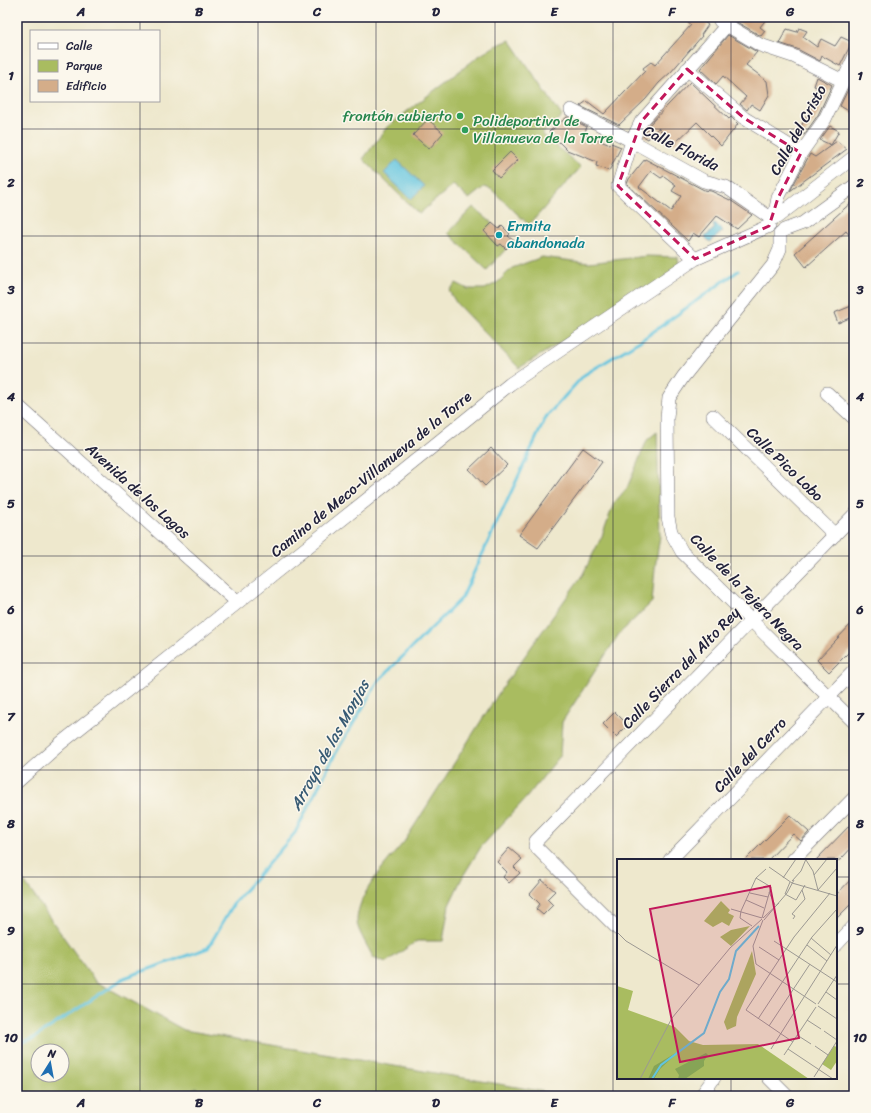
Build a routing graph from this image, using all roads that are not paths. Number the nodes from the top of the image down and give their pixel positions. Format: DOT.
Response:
graph roads {
  1 [pos="725,21"];
  2 [pos="854,58"];
  3 [pos="687,70"];
  4 [pos="842,81"];
  5 [pos="571,110"];
  6 [pos="632,141"];
  7 [pos="801,153"];
  8 [pos="854,157"];
  9 [pos="854,186"];
  10 [pos="773,220"];
  11 [pos="782,232"];
  12 [pos="696,259"];
  13 [pos="827,392"];
  14 [pos="17,405"];
  15 [pos="713,416"];
  16 [pos="854,418"];
  17 [pos="854,515"];
  18 [pos="835,535"];
  19 [pos="237,602"];
  20 [pos="751,620"];
  21 [pos="854,671"];
  22 [pos="829,697"];
  23 [pos="854,722"];
  24 [pos="17,782"];
  25 [pos="854,798"];
  26 [pos="671,859"];
  27 [pos="794,859"];
  28 [pos="615,921"];
  29 [pos="854,926"];
  30 [pos="837,944"];
  31 [pos="713,1079"];
  32 [pos="770,1079"];
  33 [pos="854,1094"];
  34 [pos="701,1096"];
  35 [pos="787,1096"];
  36 [pos="852,1096"];
  1 -- 3 [label="street"];
  1 -- 4 [label="street"];
  2 -- 4 [label="street, Calle del Cristo"];
  3 -- 6 [label="street"];
  3 -- 7 [label="street"];
  4 -- 7 [label="street, Calle del Cristo"];
  5 -- 6 [label="street, Calle Florida"];
  6 -- 10 [label="street, Calle Florida"];
  6 -- 12 [label="street"];
  7 -- 10 [label="street, Calle del Cristo"];
  8 -- 10 [label="street, Camino de Meco-Villanueva de la Torre"];
  9 -- 11 [label="street"];
  10 -- 11 [label="street, Calle Florida"];
  10 -- 12 [label="street, Camino de Meco-Villanueva de la Torre"];
  11 -- 20 [label="street, Calle de la Tejera Negra"];
  12 -- 19 [label="street, Camino de Meco-Villanueva de la Torre"];
  13 -- 16 [label="street"];
  14 -- 19 [label="street, Avenida de los Lagos"];
  15 -- 18 [label="street, Calle Pico Lobo"];
  17 -- 18 [label="street, Calle Sierra del Alto Rey"];
  18 -- 20 [label="street, Calle Sierra del Alto Rey"];
  19 -- 24 [label="street, Camino de Meco-Villanueva de la Torre"];
  20 -- 22 [label="street, Calle de la Tejera Negra"];
  20 -- 28 [label="street, Calle Sierra del Alto Rey"];
  21 -- 22 [label="street, Calle del Cerro"];
  22 -- 23 [label="street, Calle de la Tejera Negra"];
  22 -- 26 [label="street, Calle del Cerro"];
  25 -- 27 [label="street"];
  29 -- 30 [label="street"];
  31 -- 34 [label="street"];
  32 -- 35 [label="street"];
  33 -- 36 [label="street"];
}
